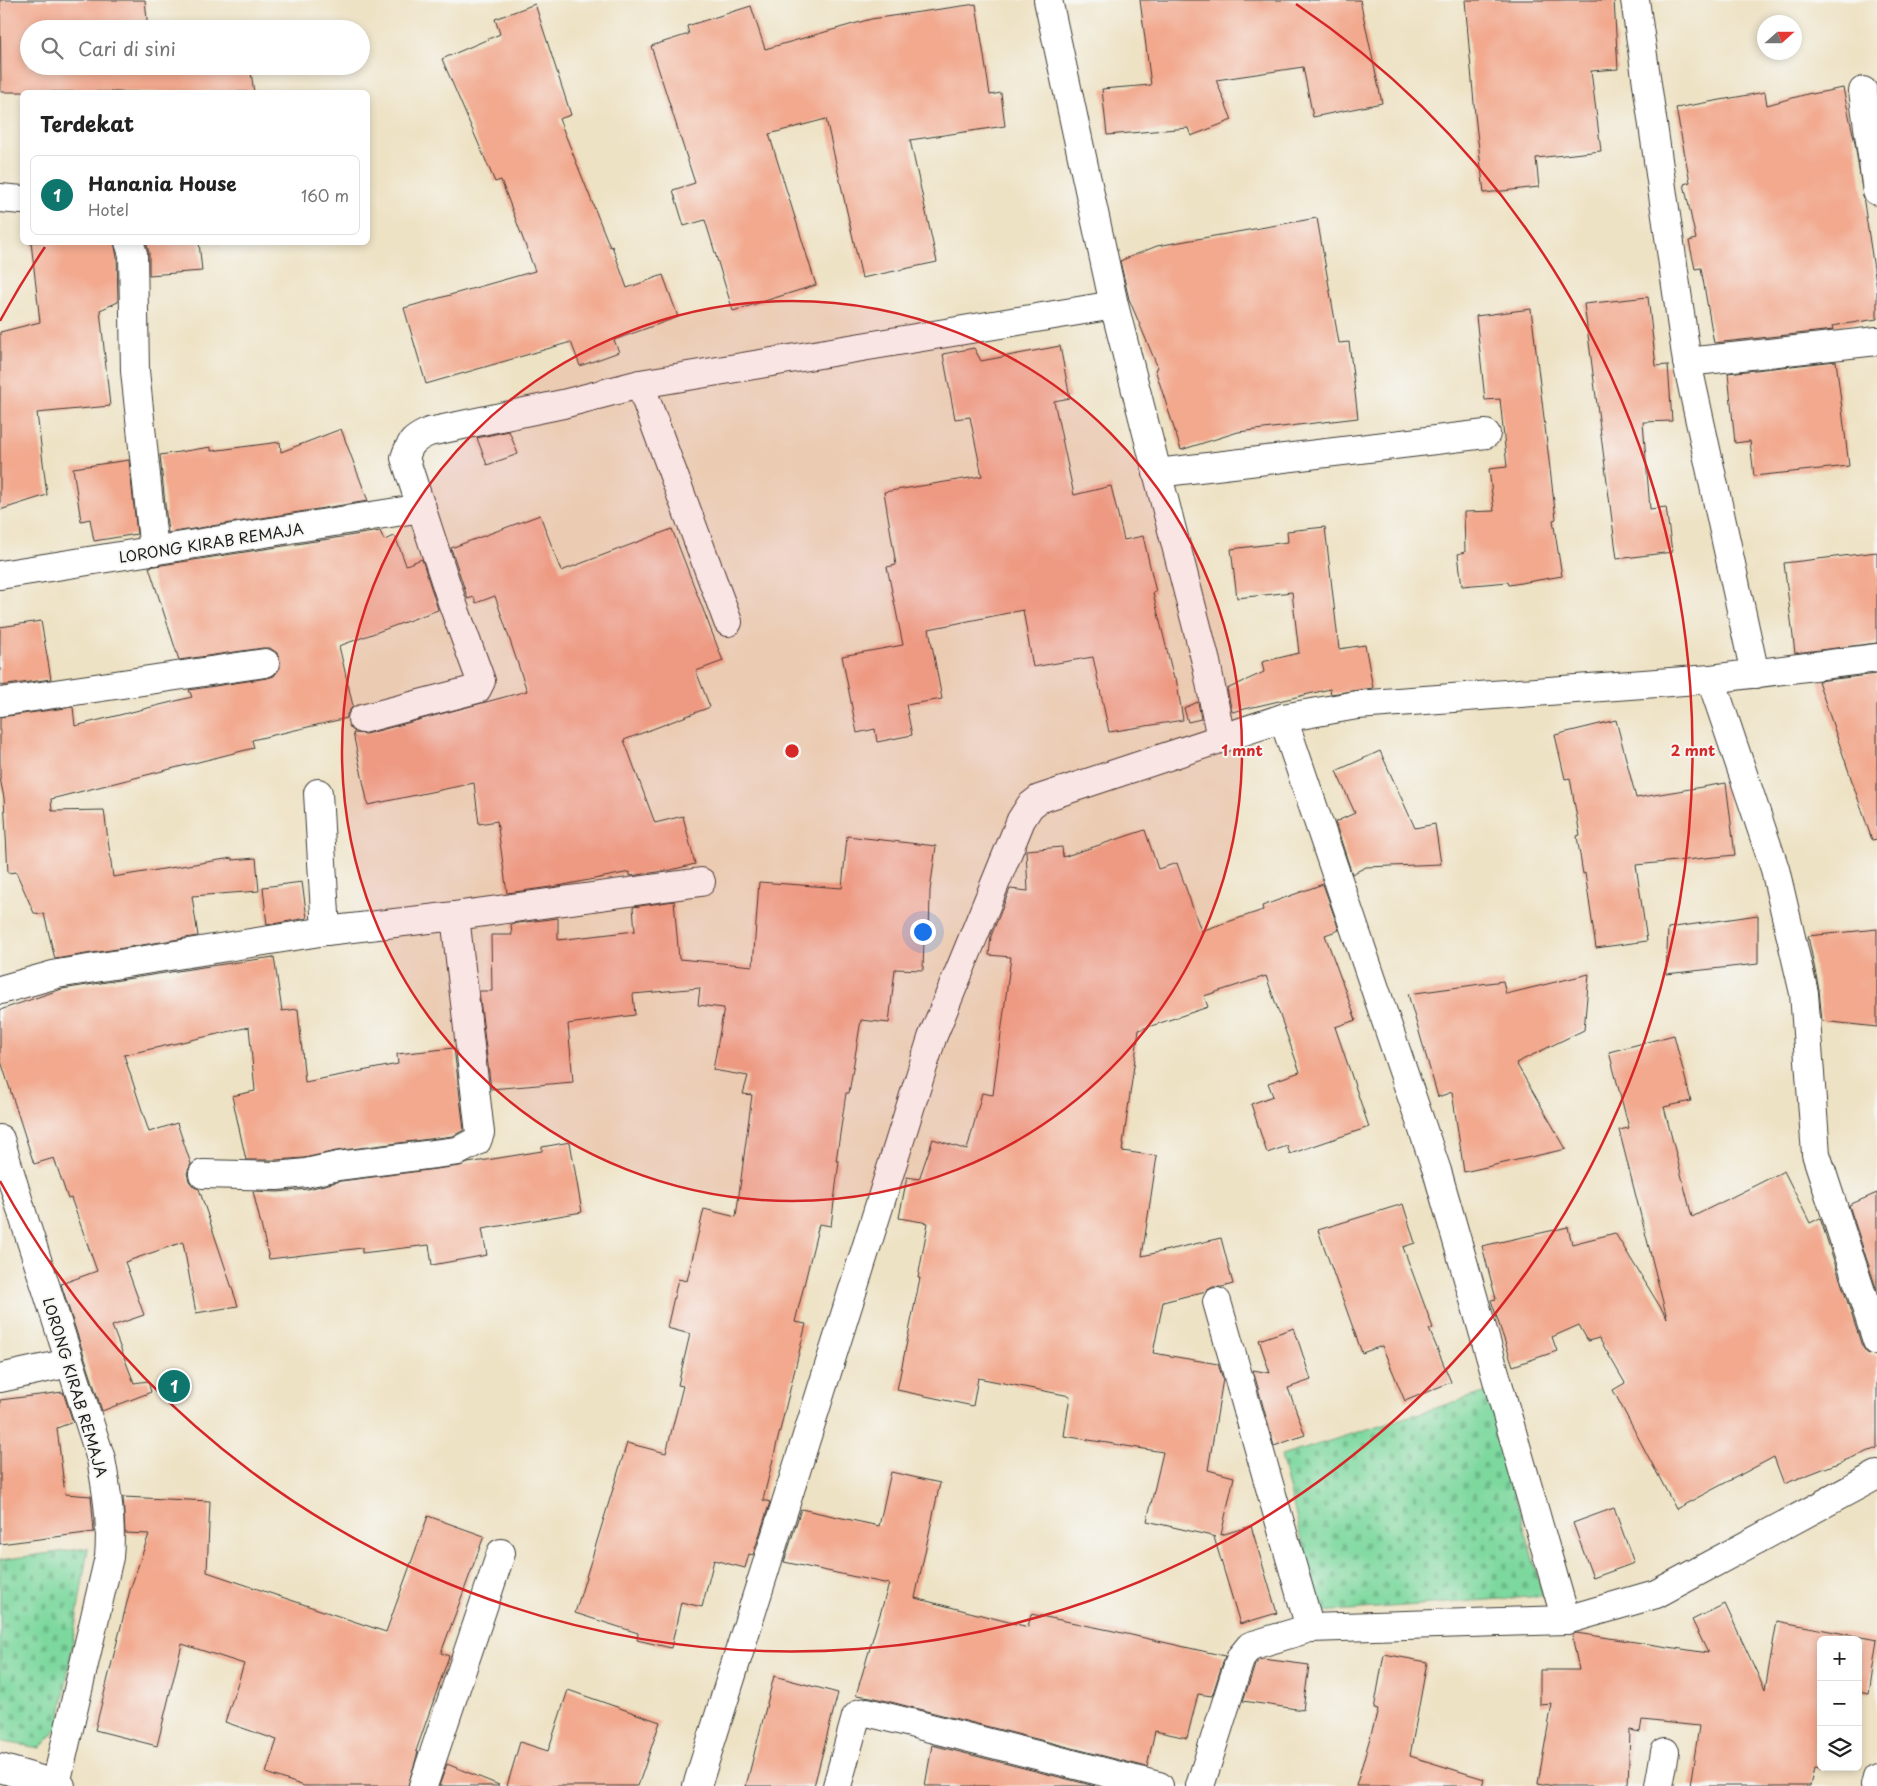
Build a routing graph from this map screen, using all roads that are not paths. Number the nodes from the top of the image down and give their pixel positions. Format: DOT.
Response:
graph roads {
  1 [pos="1048,0"];
  2 [pos="1635,0"];
  3 [pos="1863,91"];
  4 [pos="1877,191"];
  5 [pos="0,198"];
  6 [pos="20,200"];
  7 [pos="129,245"];
  8 [pos="1114,305"];
  9 [pos="1877,341"];
  10 [pos="1688,362"];
  11 [pos="640,384"];
  12 [pos="1486,434"];
  13 [pos="1157,473"];
  14 [pos="422,508"];
  15 [pos="154,551"];
  16 [pos="0,575"];
  17 [pos="728,622"];
  18 [pos="1877,658"];
  19 [pos="265,663"];
  20 [pos="1755,674"];
  21 [pos="1711,679"];
  22 [pos="0,702"];
  23 [pos="1283,718"];
  24 [pos="362,719"];
  25 [pos="1221,739"];
  26 [pos="318,793"];
  27 [pos="701,882"];
  28 [pos="455,916"];
  29 [pos="326,930"];
  30 [pos="0,990"];
  31 [pos="0,1139"];
  32 [pos="203,1174"];
  33 [pos="1217,1302"];
  34 [pos="1877,1341"];
  35 [pos="69,1363"];
  36 [pos="0,1378"];
  37 [pos="1877,1475"];
  38 [pos="501,1553"];
  39 [pos="1566,1620"];
  40 [pos="1310,1628"];
  41 [pos="1665,1752"];
  42 [pos="0,1768"];
  43 [pos="1877,1778"];
  44 [pos="58,1785"];
  45 [pos="424,1786"];
  46 [pos="697,1786"];
  47 [pos="837,1786"];
  48 [pos="1159,1786"];
  49 [pos="1200,1786"];
  50 [pos="1659,1786"];
  51 [pos="1875,1786"];
  1 -- 8 [label="street"];
  2 -- 10 [label="street"];
  3 -- 4 [label="street"];
  5 -- 6 [label="street"];
  7 -- 15 [label="street"];
  8 -- 11 [label="street"];
  8 -- 13 [label="street"];
  9 -- 10 [label="street"];
  10 -- 20 [label="street"];
  11 -- 14 [label="street"];
  11 -- 17 [label="street"];
  12 -- 13 [label="street"];
  13 -- 25 [label="street"];
  14 -- 15 [label="street, LORONG KIRAB REMAJA"];
  14 -- 24 [label="street"];
  15 -- 16 [label="street, LORONG KIRAB REMAJA"];
  18 -- 20 [label="street"];
  19 -- 22 [label="street"];
  20 -- 21 [label="street"];
  21 -- 23 [label="street"];
  21 -- 34 [label="street"];
  23 -- 25 [label="street"];
  23 -- 39 [label="street"];
  25 -- 46 [label="street"];
  26 -- 29 [label="street"];
  27 -- 28 [label="street"];
  28 -- 29 [label="street"];
  28 -- 32 [label="street"];
  29 -- 30 [label="street"];
  31 -- 35 [label="street, LORONG KIRAB REMAJA"];
  33 -- 40 [label="street"];
  35 -- 36 [label="street"];
  35 -- 44 [label="street, LORONG KIRAB REMAJA"];
  37 -- 39 [label="street"];
  38 -- 45 [label="street"];
  39 -- 40 [label="street"];
  40 -- 49 [label="street"];
  41 -- 50 [label="street"];
  42 -- 44 [label="street"];
  43 -- 51 [label="street"];
  47 -- 48 [label="street"];
}
